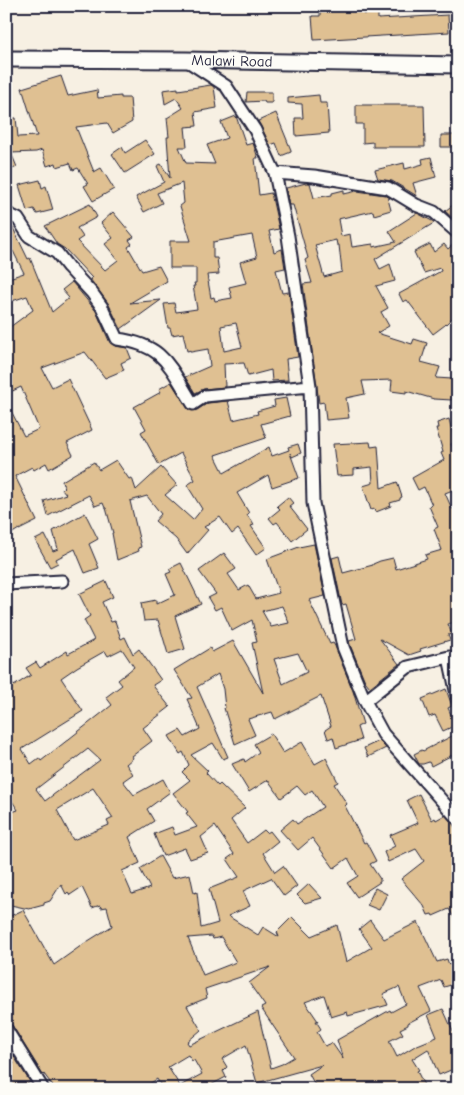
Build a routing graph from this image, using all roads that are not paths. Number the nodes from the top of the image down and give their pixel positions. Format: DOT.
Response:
graph roads {
  1 [pos="6,59"];
  2 [pos="186,60"];
  3 [pos="458,65"];
  4 [pos="275,173"];
  5 [pos="6,213"];
  6 [pos="458,233"];
  7 [pos="310,386"];
  8 [pos="62,581"];
  9 [pos="6,584"];
  10 [pos="458,700"];
  11 [pos="365,701"];
  12 [pos="458,819"];
  13 [pos="6,1028"];
  14 [pos="43,1089"];
  1 -- 2 [label="main road, Malawi Road"];
  2 -- 3 [label="main road, Malawi Road"];
  2 -- 4 [label="street"];
  4 -- 6 [label="street"];
  4 -- 7 [label="street"];
  5 -- 7 [label="street"];
  7 -- 11 [label="street"];
  8 -- 9 [label="street"];
  10 -- 11 [label="street"];
  11 -- 12 [label="street"];
  13 -- 14 [label="street"];
}
